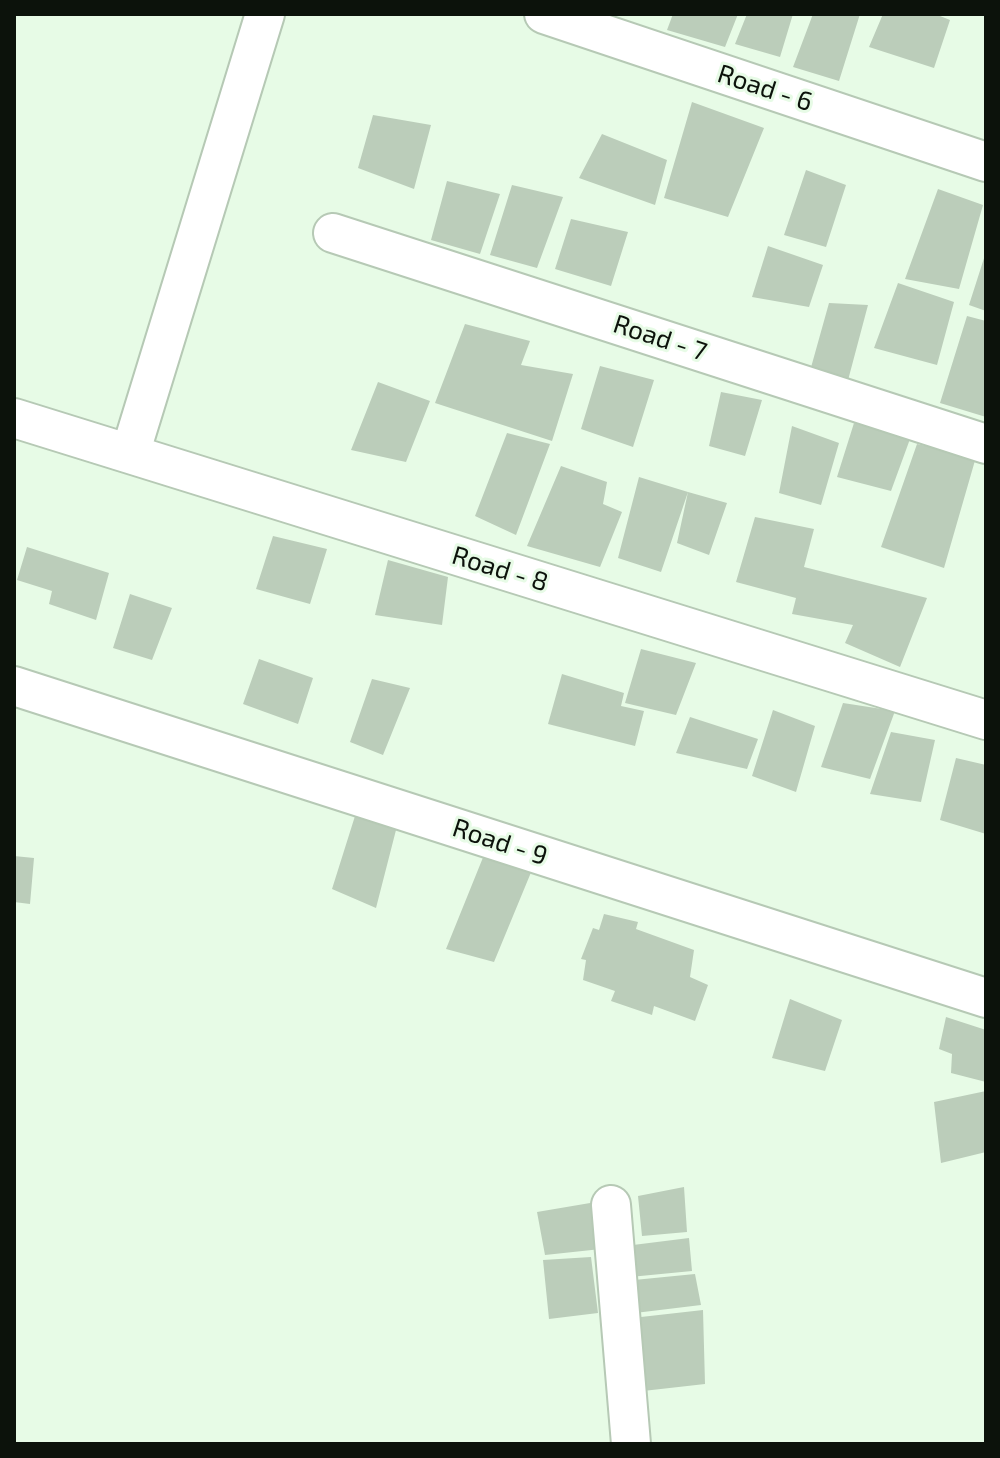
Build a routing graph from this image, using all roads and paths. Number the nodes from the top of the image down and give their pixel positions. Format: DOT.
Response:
graph roads {
  1 [pos="265,14"];
  2 [pos="544,14"];
  3 [pos="986,162"];
  4 [pos="333,233"];
  5 [pos="14,418"];
  6 [pos="986,444"];
  7 [pos="130,454"];
  8 [pos="14,686"];
  9 [pos="986,720"];
  10 [pos="986,998"];
  11 [pos="611,1205"];
  12 [pos="631,1444"];
  1 -- 7 [label="street"];
  2 -- 3 [label="street, Road - 6"];
  4 -- 6 [label="street, Road - 7"];
  5 -- 7 [label="street, Road - 8"];
  7 -- 9 [label="street, Road - 8"];
  8 -- 10 [label="street, Road - 9"];
  11 -- 12 [label="street"];
}
